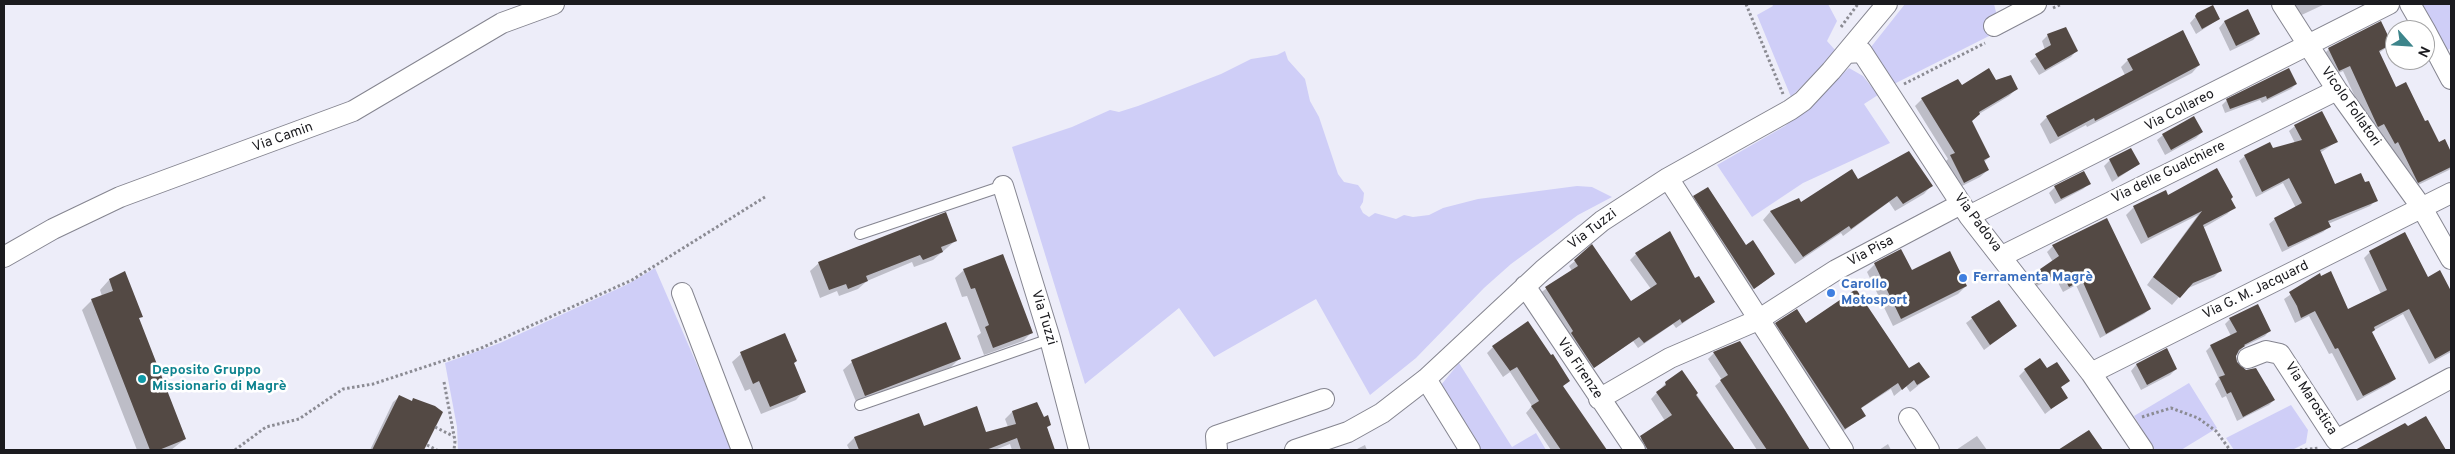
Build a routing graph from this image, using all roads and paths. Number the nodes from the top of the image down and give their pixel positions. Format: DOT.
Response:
graph roads {
  1 [pos="554,4"];
  2 [pos="1746,4"];
  3 [pos="1887,4"];
  4 [pos="2062,4"];
  5 [pos="2282,4"];
  6 [pos="2389,4"];
  7 [pos="2410,4"];
  8 [pos="2040,8"];
  9 [pos="2419,20"];
  10 [pos="1993,32"];
  11 [pos="2308,46"];
  12 [pos="2435,49"];
  13 [pos="1846,53"];
  14 [pos="2451,79"];
  15 [pos="2337,90"];
  16 [pos="1887,92"];
  17 [pos="1790,110"];
  18 [pos="1668,178"];
  19 [pos="1003,186"];
  20 [pos="2451,194"];
  21 [pos="765,197"];
  22 [pos="2422,208"];
  23 [pos="1965,210"];
  24 [pos="860,234"];
  25 [pos="2002,256"];
  26 [pos="4,257"];
  27 [pos="2451,259"];
  28 [pos="1525,286"];
  29 [pos="682,294"];
  30 [pos="1758,320"];
  31 [pos="1050,339"];
  32 [pos="2248,358"];
  33 [pos="2090,373"];
  34 [pos="2451,378"];
  35 [pos="1426,379"];
  36 [pos="444,382"];
  37 [pos="1324,398"];
  38 [pos="1599,399"];
  39 [pos="860,404"];
  40 [pos="1909,418"];
  41 [pos="2127,425"];
  42 [pos="436,428"];
  43 [pos="454,436"];
  44 [pos="426,445"];
  45 [pos="235,450"];
  46 [pos="437,450"];
  47 [pos="454,450"];
  48 [pos="742,450"];
  49 [pos="1079,450"];
  50 [pos="1217,450"];
  51 [pos="1295,450"];
  52 [pos="1470,450"];
  53 [pos="1635,450"];
  54 [pos="1843,450"];
  55 [pos="1929,450"];
  56 [pos="2143,450"];
  57 [pos="2230,450"];
  1 -- 26 [label="street, Via Camin"];
  2 -- 17 [label="path"];
  3 -- 13 [label="street, Via Tuzzi"];
  4 -- 8 [label="path"];
  5 -- 11 [label="street, Vicolo Follatori"];
  6 -- 11 [label="street, Via Collareo"];
  7 -- 9 [label="street"];
  8 -- 10 [label="street"];
  10 -- 16 [label="path"];
  11 -- 15 [label="street, Vicolo Follatori"];
  11 -- 23 [label="street, Via Collareo"];
  12 -- 14 [label="street"];
  13 -- 16 [label="street, Via Padova"];
  13 -- 17 [label="street, Via Tuzzi"];
  15 -- 22 [label="street, Vicolo Follatori"];
  15 -- 25 [label="street, Via delle Gualchiere"];
  16 -- 23 [label="street, Via Padova"];
  17 -- 18 [label="street, Via Tuzzi"];
  18 -- 28 [label="street, Via Tuzzi"];
  18 -- 30 [label="street"];
  19 -- 24 [label="lane"];
  19 -- 31 [label="street, Via Tuzzi"];
  20 -- 22 [label="street"];
  21 -- 45 [label="path"];
  22 -- 27 [label="street, Vicolo Follatori"];
  22 -- 33 [label="street, Via G. M. Jacquard"];
  23 -- 25 [label="street, Via Padova"];
  23 -- 30 [label="street, Via Pisa"];
  25 -- 33 [label="street, Via Padova"];
  28 -- 35 [label="street, Via Tuzzi"];
  28 -- 38 [label="street, Via Firenze"];
  29 -- 48 [label="street"];
  30 -- 38 [label="street, Via Pisa"];
  30 -- 54 [label="street"];
  31 -- 39 [label="lane"];
  31 -- 49 [label="street, Via Tuzzi"];
  32 -- 34 [label="street, Via Marostica"];
  33 -- 41 [label="street, Via Padova"];
  35 -- 51 [label="street, Via Tuzzi"];
  35 -- 52 [label="street"];
  36 -- 43 [label="path"];
  37 -- 50 [label="street"];
  38 -- 53 [label="street, Via Firenze"];
  40 -- 55 [label="street"];
  41 -- 56 [label="street, Via Padova"];
  41 -- 57 [label="path"];
  42 -- 43 [label="path"];
  43 -- 47 [label="path"];
  44 -- 46 [label="path"];
}
